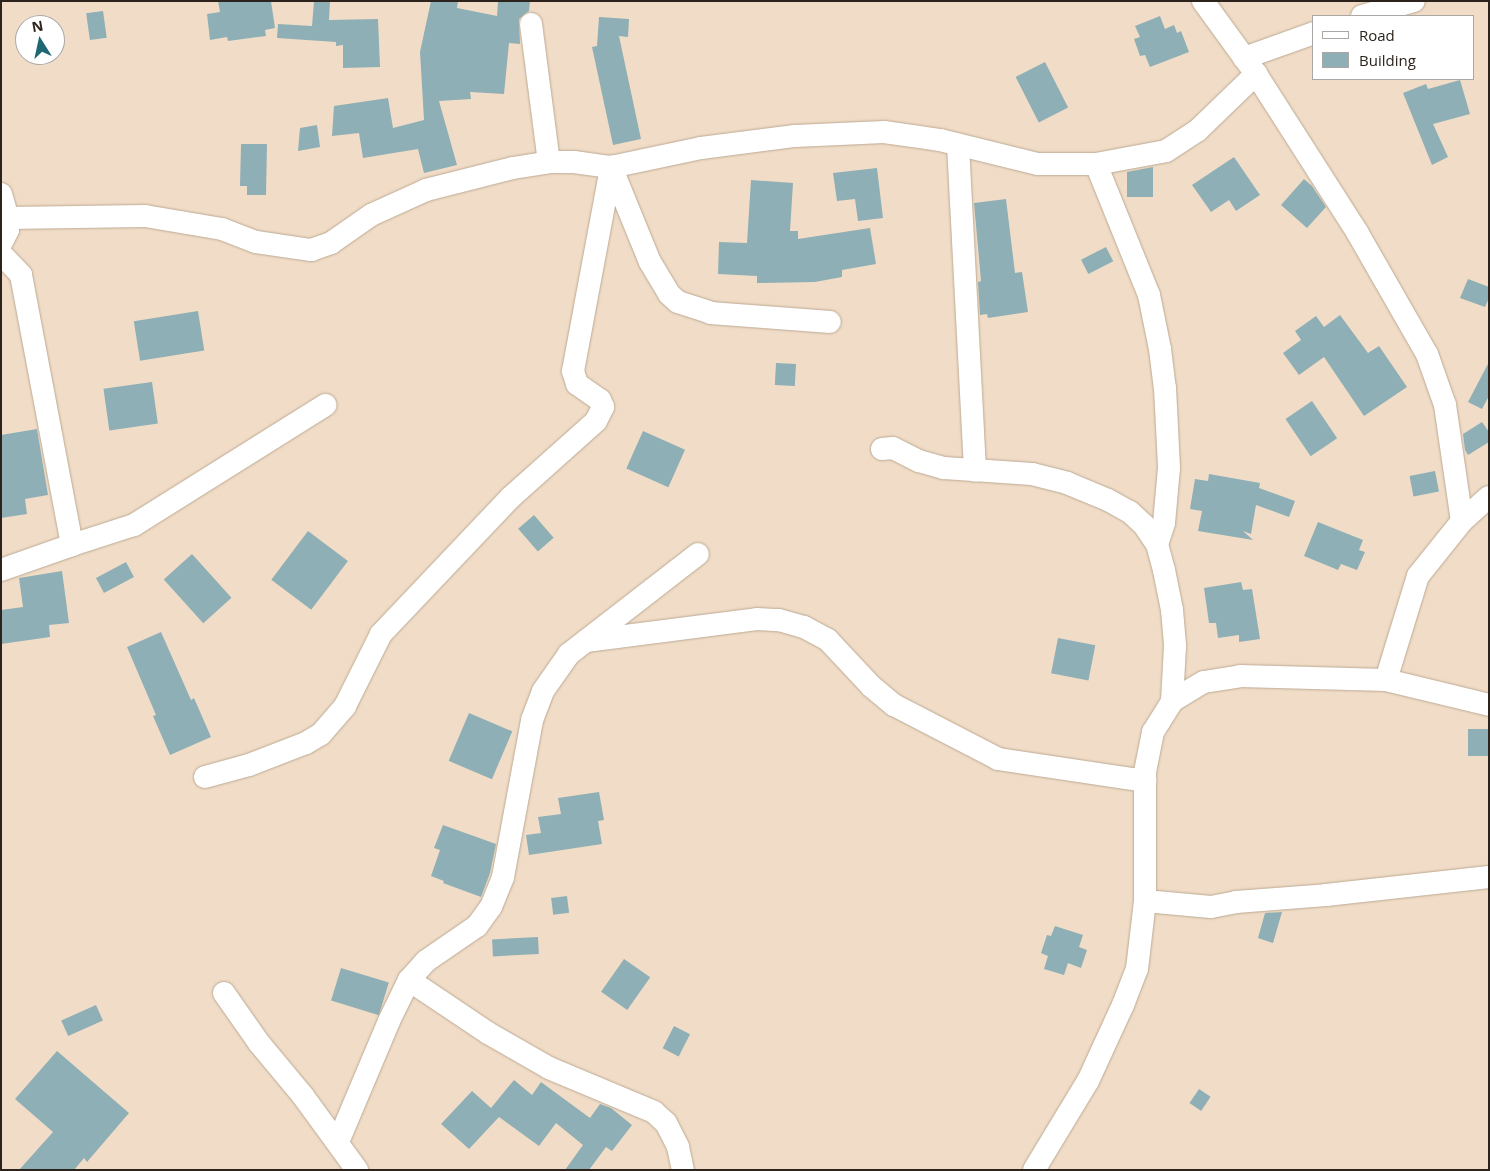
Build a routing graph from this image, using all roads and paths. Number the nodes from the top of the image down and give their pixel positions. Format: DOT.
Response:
graph roads {
  1 [pos="1203,1"];
  2 [pos="1414,1"];
  3 [pos="1365,15"];
  4 [pos="531,24"];
  5 [pos="1312,34"];
  6 [pos="1250,66"];
  7 [pos="958,145"];
  8 [pos="549,162"];
  9 [pos="1096,164"];
  10 [pos="611,167"];
  11 [pos="1,194"];
  12 [pos="8,218"];
  13 [pos="1,244"];
  14 [pos="1,254"];
  15 [pos="830,322"];
  16 [pos="325,405"];
  17 [pos="882,449"];
  18 [pos="975,471"];
  19 [pos="1489,497"];
  20 [pos="1462,521"];
  21 [pos="1158,544"];
  22 [pos="72,545"];
  23 [pos="698,554"];
  24 [pos="1,570"];
  25 [pos="585,642"];
  26 [pos="1386,680"];
  27 [pos="1172,700"];
  28 [pos="1489,705"];
  29 [pos="205,777"];
  30 [pos="1145,780"];
  31 [pos="1489,877"];
  32 [pos="1145,901"];
  33 [pos="409,980"];
  34 [pos="224,993"];
  35 [pos="338,1142"];
  36 [pos="357,1170"];
  37 [pos="683,1170"];
  38 [pos="1034,1170"];
  1 -- 6 [label="street"];
  2 -- 3 [label="street"];
  4 -- 8 [label="street"];
  5 -- 6 [label="street"];
  6 -- 9 [label="street"];
  6 -- 20 [label="street"];
  7 -- 9 [label="street"];
  7 -- 10 [label="street"];
  7 -- 18 [label="street"];
  8 -- 10 [label="street"];
  8 -- 12 [label="street"];
  9 -- 21 [label="street"];
  10 -- 15 [label="street"];
  10 -- 29 [label="street"];
  11 -- 12 [label="street"];
  12 -- 13 [label="street"];
  14 -- 22 [label="street"];
  16 -- 22 [label="street"];
  17 -- 18 [label="street"];
  18 -- 21 [label="street"];
  19 -- 20 [label="street"];
  20 -- 26 [label="street"];
  21 -- 27 [label="street"];
  22 -- 24 [label="street"];
  23 -- 25 [label="street"];
  25 -- 30 [label="street"];
  25 -- 33 [label="street"];
  26 -- 27 [label="street"];
  26 -- 28 [label="street"];
  27 -- 30 [label="street"];
  30 -- 32 [label="street"];
  31 -- 32 [label="street"];
  32 -- 38 [label="street"];
  33 -- 35 [label="street"];
  33 -- 37 [label="street"];
  34 -- 35 [label="street"];
  35 -- 36 [label="street"];
}
